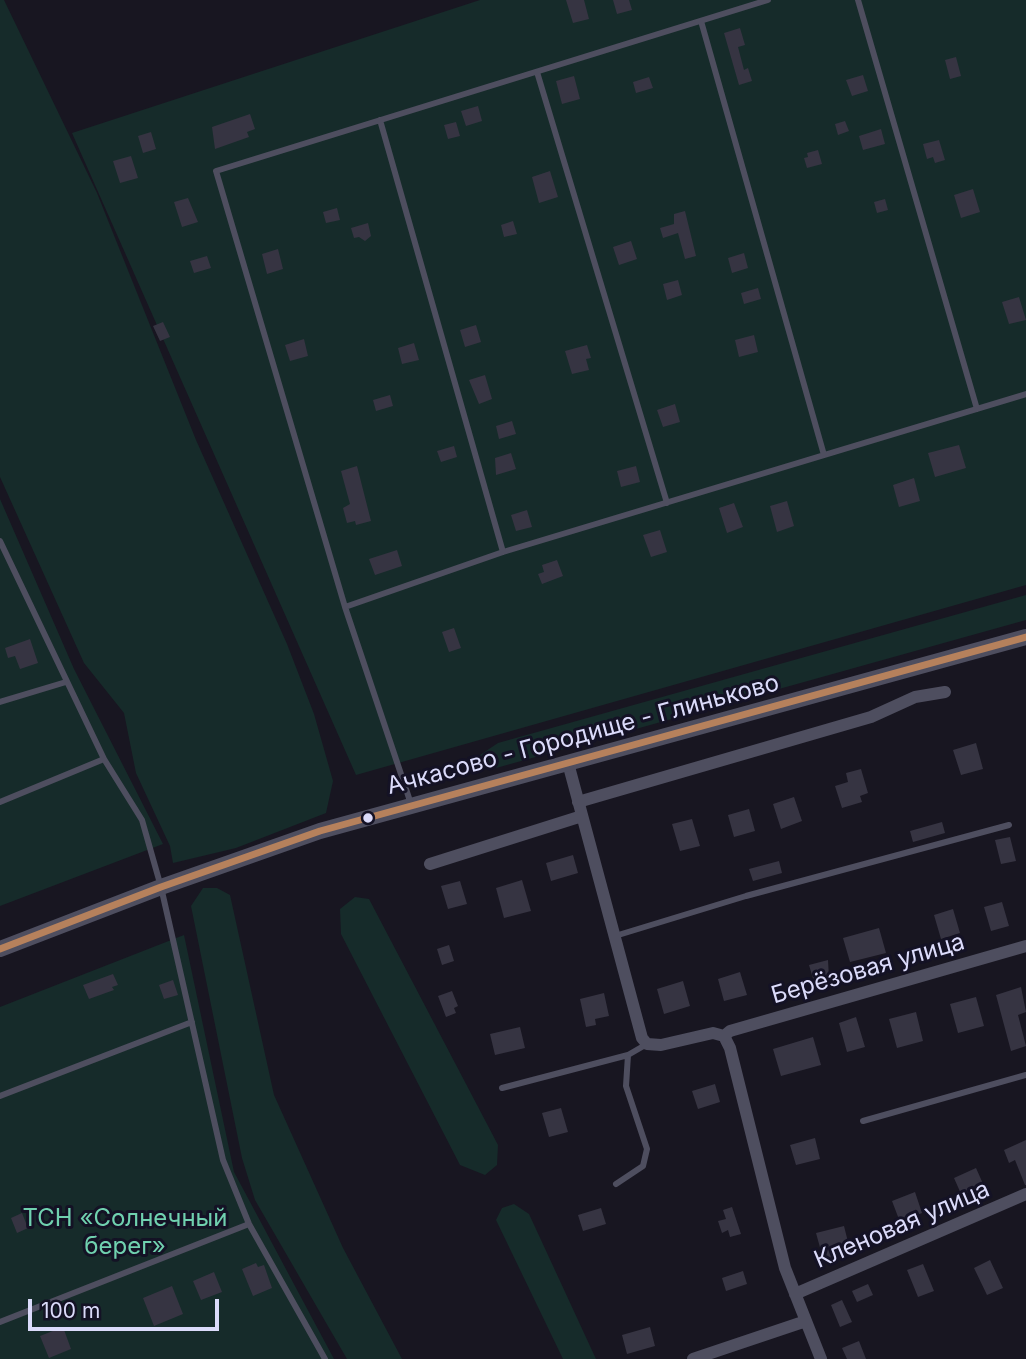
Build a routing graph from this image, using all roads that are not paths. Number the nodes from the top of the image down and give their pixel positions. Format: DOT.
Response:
graph roads {
  1 [pos="768,0"];
  2 [pos="858,0"];
  3 [pos="701,21"];
  4 [pos="537,72"];
  5 [pos="380,120"];
  6 [pos="1026,394"];
  7 [pos="977,409"];
  8 [pos="824,455"];
  9 [pos="667,503"];
  10 [pos="0,541"];
  11 [pos="503,552"];
  12 [pos="345,607"];
  13 [pos="1026,637"];
  14 [pos="65,682"];
  15 [pos="945,692"];
  16 [pos="0,702"];
  17 [pos="104,759"];
  18 [pos="568,763"];
  19 [pos="0,802"];
  20 [pos="578,802"];
  21 [pos="411,806"];
  22 [pos="582,816"];
  23 [pos="1009,825"];
  24 [pos="430,864"];
  25 [pos="161,887"];
  26 [pos="615,936"];
  27 [pos="1026,946"];
  28 [pos="0,949"];
  29 [pos="191,1022"];
  30 [pos="724,1036"];
  31 [pos="647,1044"];
  32 [pos="628,1055"];
  33 [pos="1026,1075"];
  34 [pos="502,1088"];
  35 [pos="0,1096"];
  36 [pos="863,1122"];
  37 [pos="616,1184"];
  38 [pos="1026,1195"];
  39 [pos="249,1224"];
  40 [pos="795,1294"];
  41 [pos="806,1321"];
  42 [pos="0,1322"];
  43 [pos="325,1359"];
  44 [pos="693,1359"];
  45 [pos="821,1359"];
  1 -- 3 [label="lane"];
  2 -- 7 [label="lane"];
  3 -- 4 [label="lane"];
  3 -- 8 [label="lane"];
  4 -- 5 [label="lane"];
  4 -- 9 [label="lane"];
  5 -- 11 [label="lane"];
  5 -- 12 [label="lane"];
  6 -- 7 [label="lane"];
  7 -- 8 [label="lane"];
  8 -- 9 [label="lane"];
  9 -- 11 [label="lane"];
  10 -- 14 [label="lane"];
  11 -- 12 [label="lane"];
  12 -- 21 [label="lane"];
  13 -- 18 [label="street, Ачкасово - Городище - Глиньково"];
  14 -- 16 [label="lane"];
  14 -- 17 [label="lane"];
  15 -- 20 [label="street"];
  17 -- 19 [label="lane"];
  17 -- 25 [label="lane"];
  18 -- 20 [label="street"];
  18 -- 21 [label="street, Ачкасово - Городище - Глиньково"];
  20 -- 22 [label="street"];
  21 -- 25 [label="street, Ачкасово - Городище - Глиньково"];
  22 -- 24 [label="street"];
  22 -- 26 [label="street"];
  23 -- 26 [label="lane"];
  25 -- 28 [label="street, Ачкасово - Городище - Глиньково"];
  25 -- 29 [label="lane"];
  26 -- 31 [label="street"];
  27 -- 30 [label="street, Берёзовая улица"];
  29 -- 35 [label="lane"];
  29 -- 39 [label="lane"];
  30 -- 31 [label="street, Берёзовая улица"];
  30 -- 40 [label="street"];
  31 -- 32 [label="lane"];
  32 -- 34 [label="lane"];
  32 -- 37 [label="lane"];
  33 -- 36 [label="lane"];
  38 -- 40 [label="street, Кленовая улица"];
  39 -- 42 [label="lane"];
  39 -- 43 [label="lane"];
  40 -- 41 [label="street"];
  41 -- 44 [label="street"];
  41 -- 45 [label="street"];
}
